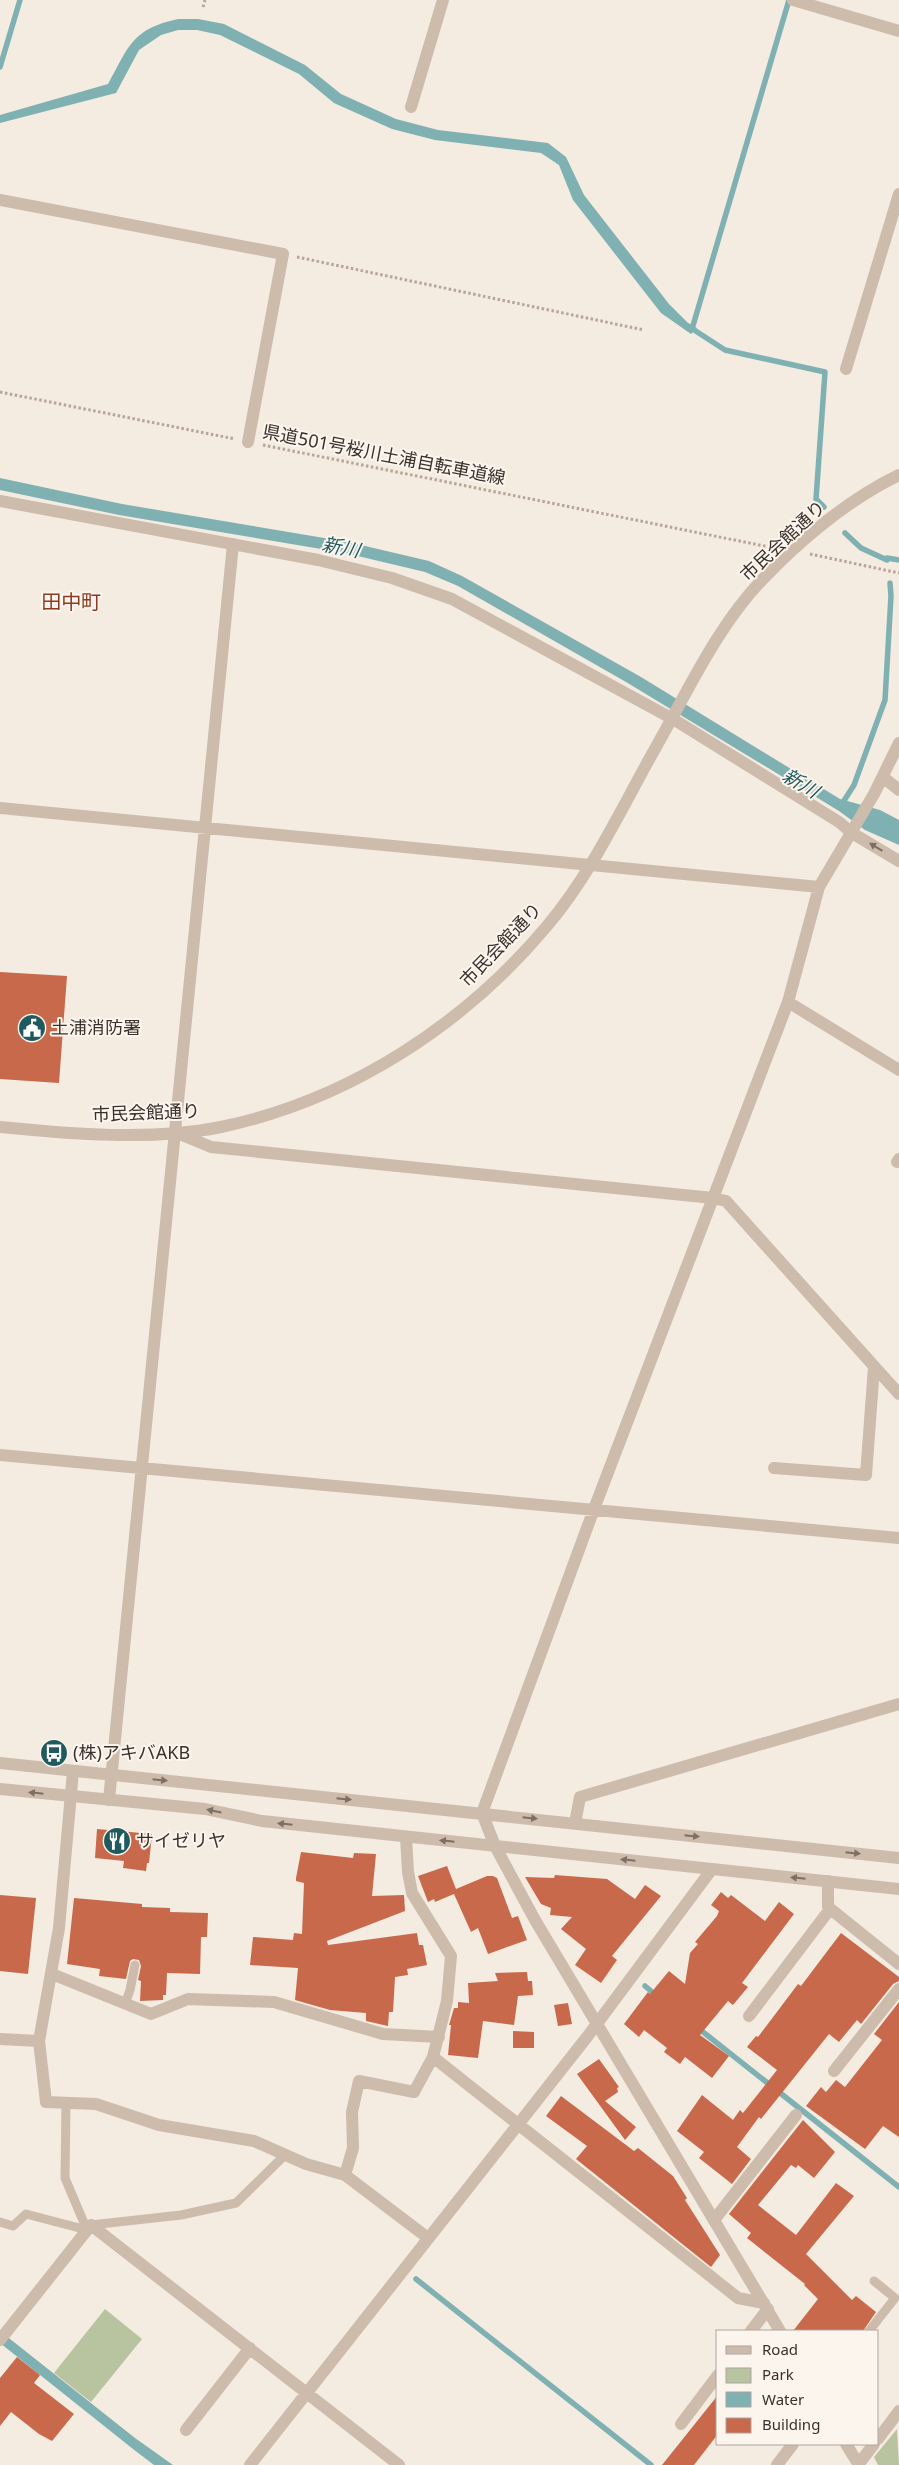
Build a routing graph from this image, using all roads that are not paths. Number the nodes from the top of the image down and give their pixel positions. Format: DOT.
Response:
graph roads {
  1 [pos="443,0"];
  2 [pos="795,1"];
  3 [pos="899,31"];
  4 [pos="411,107"];
  5 [pos="899,194"];
  6 [pos="0,200"];
  7 [pos="846,369"];
  8 [pos="248,442"];
  9 [pos="899,475"];
  10 [pos="0,501"];
  11 [pos="233,544"];
  12 [pos="673,719"];
  13 [pos="899,743"];
  14 [pos="883,777"];
  15 [pos="899,790"];
  16 [pos="0,808"];
  17 [pos="204,828"];
  18 [pos="854,828"];
  19 [pos="899,861"];
  20 [pos="589,866"];
  21 [pos="819,887"];
  22 [pos="788,1002"];
  23 [pos="899,1070"];
  24 [pos="0,1127"];
  25 [pos="175,1132"];
  26 [pos="713,1198"];
  27 [pos="874,1367"];
  28 [pos="899,1394"];
  29 [pos="0,1455"];
  30 [pos="774,1468"];
  31 [pos="141,1469"];
  32 [pos="594,1510"];
  33 [pos="899,1538"];
  34 [pos="899,1704"];
  35 [pos="0,1763"];
  36 [pos="73,1771"];
  37 [pos="111,1775"];
  38 [pos="0,1789"];
  39 [pos="71,1796"];
  40 [pos="109,1800"];
  41 [pos="482,1813"];
  42 [pos="575,1823"];
  43 [pos="406,1837"];
  44 [pos="495,1846"];
  45 [pos="899,1858"];
  46 [pos="712,1869"];
  47 [pos="828,1881"];
  48 [pos="899,1889"];
  49 [pos="830,1909"];
  50 [pos="899,1964"];
  51 [pos="135,1965"];
  52 [pos="52,1974"];
  53 [pos="899,1989"];
  54 [pos="125,2004"];
  55 [pos="749,2016"];
  56 [pos="597,2023"];
  57 [pos="439,2037"];
  58 [pos="0,2039"];
  59 [pos="40,2041"];
  60 [pos="433,2057"];
  61 [pos="834,2071"];
  62 [pos="66,2103"];
  63 [pos="796,2115"];
  64 [pos="519,2122"];
  65 [pos="286,2154"];
  66 [pos="345,2175"];
  67 [pos="714,2220"];
  68 [pos="0,2222"];
  69 [pos="89,2228"];
  70 [pos="428,2238"];
  71 [pos="874,2281"];
  72 [pos="766,2306"];
  73 [pos="752,2330"];
  74 [pos="779,2330"];
  75 [pos="870,2330"];
  76 [pos="0,2340"];
  77 [pos="250,2348"];
  78 [pos="716,2378"];
  79 [pos="307,2393"];
  80 [pos="899,2412"];
  81 [pos="681,2424"];
  82 [pos="186,2430"];
  83 [pos="879,2438"];
  84 [pos="792,2445"];
  85 [pos="847,2445"];
  86 [pos="873,2445"];
  87 [pos="250,2465"];
  88 [pos="400,2465"];
  89 [pos="777,2465"];
  90 [pos="858,2465"];
  1 -- 4 [label="street"];
  2 -- 3 [label="street"];
  5 -- 7 [label="street"];
  6 -- 8 [label="street"];
  9 -- 12 [label="street, 市民会館通り"];
  10 -- 11 [label="street"];
  11 -- 12 [label="street"];
  11 -- 17 [label="street"];
  12 -- 18 [label="street"];
  12 -- 20 [label="street, 市民会館通り"];
  13 -- 14 [label="street"];
  14 -- 15 [label="street"];
  14 -- 18 [label="street"];
  16 -- 17 [label="street"];
  17 -- 20 [label="street"];
  17 -- 25 [label="street"];
  19 -- 18 [label="street, one-way"];
  18 -- 21 [label="street"];
  20 -- 21 [label="street"];
  20 -- 25 [label="street, 市民会館通り"];
  21 -- 22 [label="street"];
  22 -- 23 [label="street"];
  22 -- 26 [label="street"];
  24 -- 25 [label="street, 市民会館通り"];
  25 -- 26 [label="street"];
  25 -- 31 [label="street"];
  26 -- 27 [label="street"];
  26 -- 32 [label="street"];
  27 -- 28 [label="street"];
  27 -- 30 [label="street"];
  29 -- 31 [label="street"];
  31 -- 32 [label="street"];
  31 -- 37 [label="street"];
  32 -- 33 [label="street"];
  32 -- 41 [label="street"];
  34 -- 42 [label="street"];
  35 -- 36 [label="street"];
  36 -- 37 [label="street"];
  36 -- 39 [label="street"];
  37 -- 40 [label="street"];
  37 -- 41 [label="street, one-way"];
  39 -- 38 [label="street, one-way"];
  39 -- 40 [label="street"];
  39 -- 52 [label="street"];
  43 -- 40 [label="street, one-way"];
  41 -- 42 [label="street, one-way"];
  41 -- 44 [label="street"];
  42 -- 45 [label="street, one-way"];
  44 -- 43 [label="street, one-way"];
  43 -- 57 [label="street"];
  46 -- 44 [label="street, one-way"];
  44 -- 56 [label="street"];
  47 -- 46 [label="street, one-way"];
  46 -- 56 [label="street"];
  47 -- 48 [label="street"];
  47 -- 49 [label="street"];
  49 -- 50 [label="street"];
  49 -- 55 [label="street"];
  51 -- 54 [label="lane"];
  52 -- 54 [label="street"];
  52 -- 59 [label="street"];
  53 -- 61 [label="street"];
  54 -- 57 [label="street"];
  56 -- 64 [label="street"];
  56 -- 67 [label="street"];
  57 -- 60 [label="street"];
  58 -- 59 [label="street"];
  59 -- 62 [label="street"];
  60 -- 64 [label="street"];
  60 -- 66 [label="street"];
  62 -- 65 [label="street"];
  62 -- 69 [label="lane"];
  63 -- 67 [label="street"];
  64 -- 70 [label="street"];
  64 -- 72 [label="street"];
  65 -- 66 [label="street"];
  65 -- 69 [label="lane"];
  66 -- 70 [label="street"];
  67 -- 72 [label="street"];
  68 -- 69 [label="lane"];
  69 -- 76 [label="street"];
  69 -- 77 [label="street"];
  70 -- 79 [label="street"];
  71 -- 75 [label="lane"];
  72 -- 73 [label="street"];
  72 -- 74 [label="street"];
  77 -- 79 [label="street"];
  77 -- 82 [label="street"];
  78 -- 81 [label="street"];
  79 -- 87 [label="street"];
  79 -- 88 [label="street"];
  80 -- 83 [label="street"];
  84 -- 89 [label="street"];
  85 -- 90 [label="street"];
  86 -- 90 [label="street"];
}
